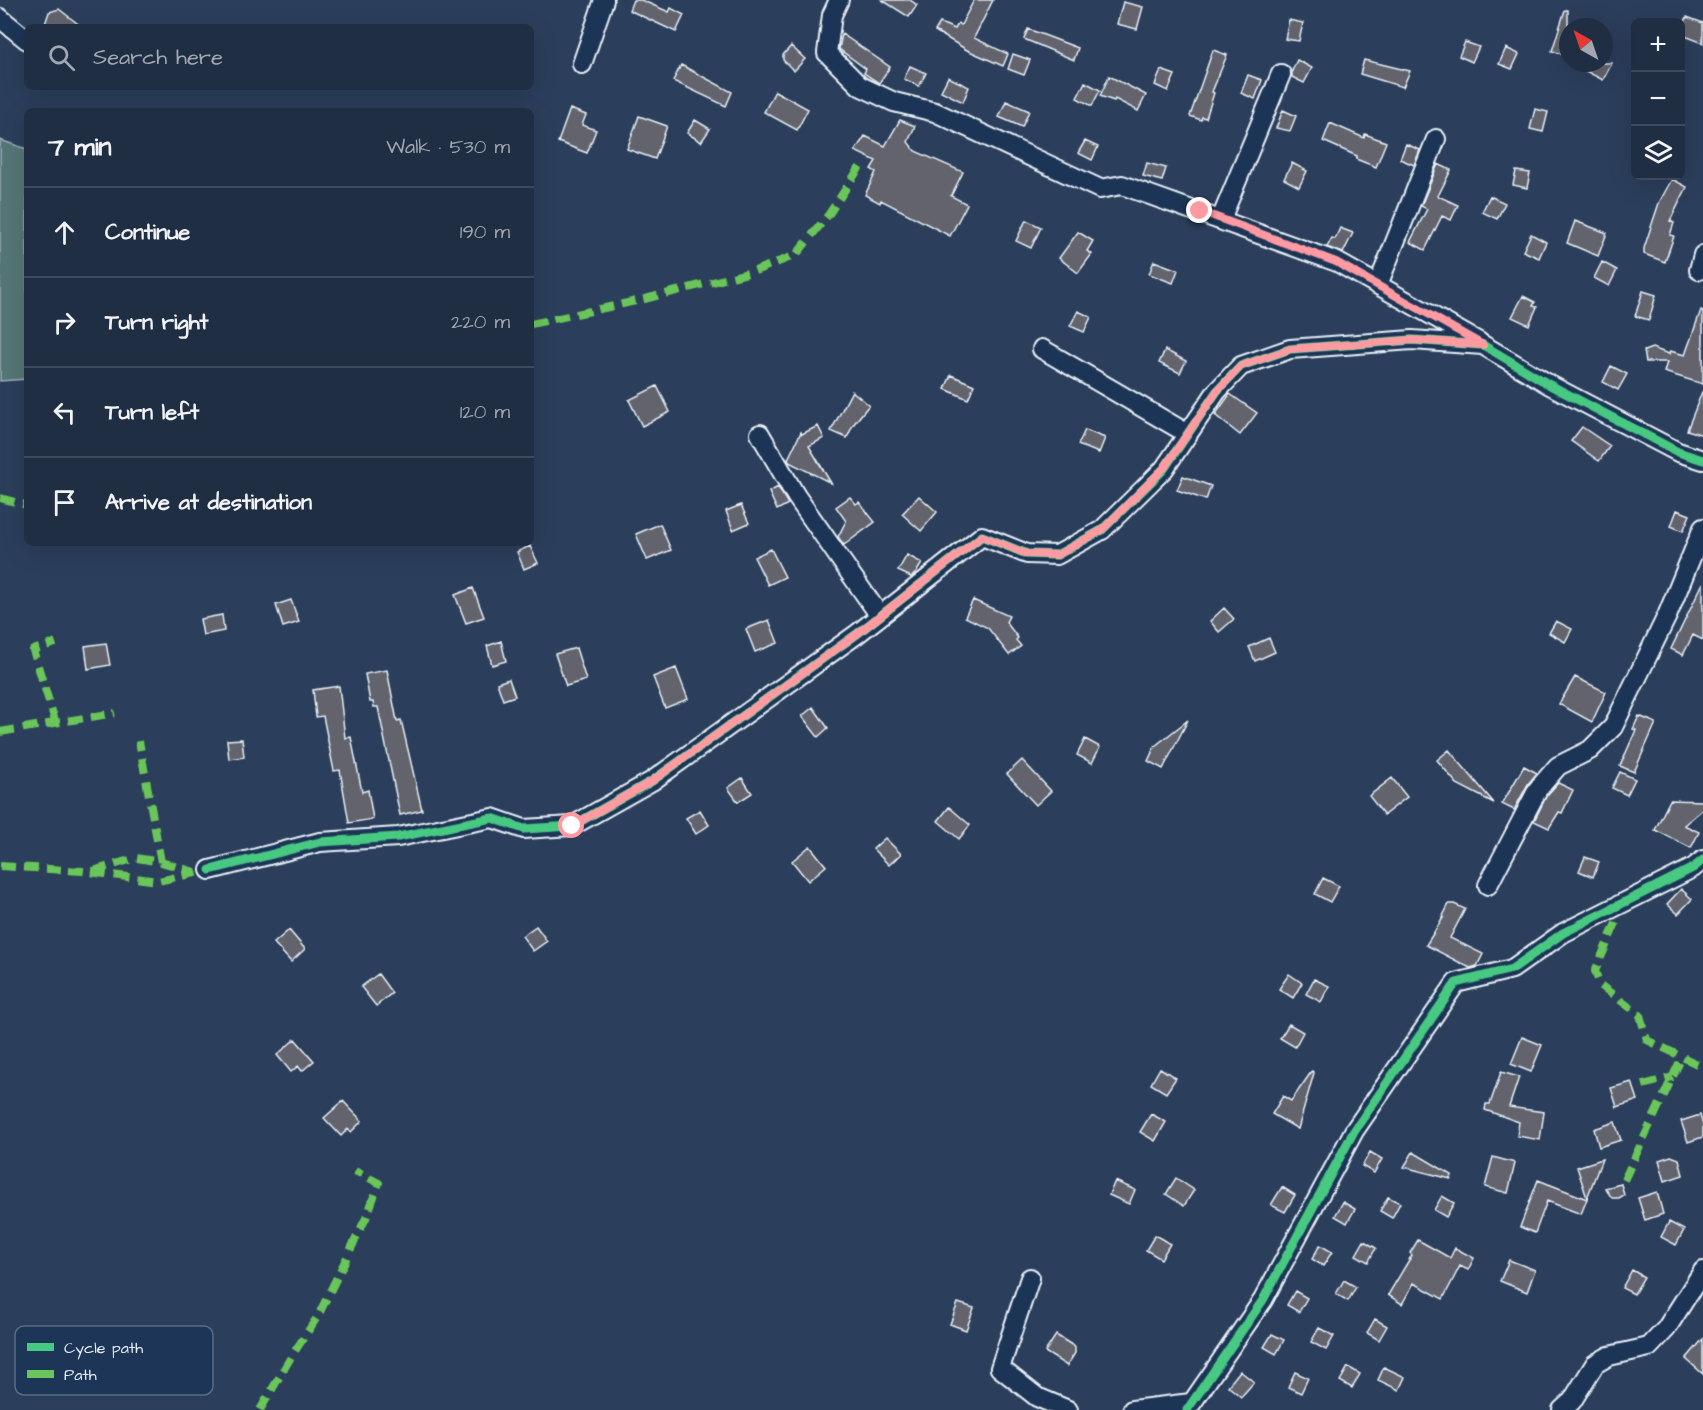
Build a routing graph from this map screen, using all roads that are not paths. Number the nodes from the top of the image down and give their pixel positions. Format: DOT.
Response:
graph roads {
  1 [pos="604,0"];
  2 [pos="839,0"];
  3 [pos="0,18"];
  4 [pos="24,38"];
  5 [pos="582,64"];
  6 [pos="1281,74"];
  7 [pos="1436,139"];
  8 [pos="1221,219"];
  9 [pos="1378,285"];
  10 [pos="1483,345"];
  11 [pos="1042,348"];
  12 [pos="760,434"];
  13 [pos="1188,434"];
  14 [pos="1703,460"];
  15 [pos="1703,528"];
  16 [pos="880,616"];
  17 [pos="1703,860"];
  18 [pos="210,870"];
  19 [pos="1488,885"];
  20 [pos="1703,1271"];
  21 [pos="1030,1278"];
  22 [pos="1189,1407"];
  23 [pos="1068,1410"];
  24 [pos="1132,1410"];
  25 [pos="1562,1410"];
  1 -- 5 [label="street"];
  2 -- 8 [label="street"];
  3 -- 4 [label="street"];
  6 -- 8 [label="street"];
  7 -- 9 [label="street"];
  8 -- 9 [label="street"];
  9 -- 10 [label="street"];
  10 -- 13 [label="street"];
  10 -- 14 [label="street"];
  11 -- 13 [label="street"];
  12 -- 16 [label="street"];
  13 -- 16 [label="street"];
  15 -- 19 [label="street"];
  16 -- 18 [label="street"];
  17 -- 22 [label="street"];
  20 -- 25 [label="street"];
  21 -- 23 [label="street"];
  22 -- 24 [label="street"];
}
